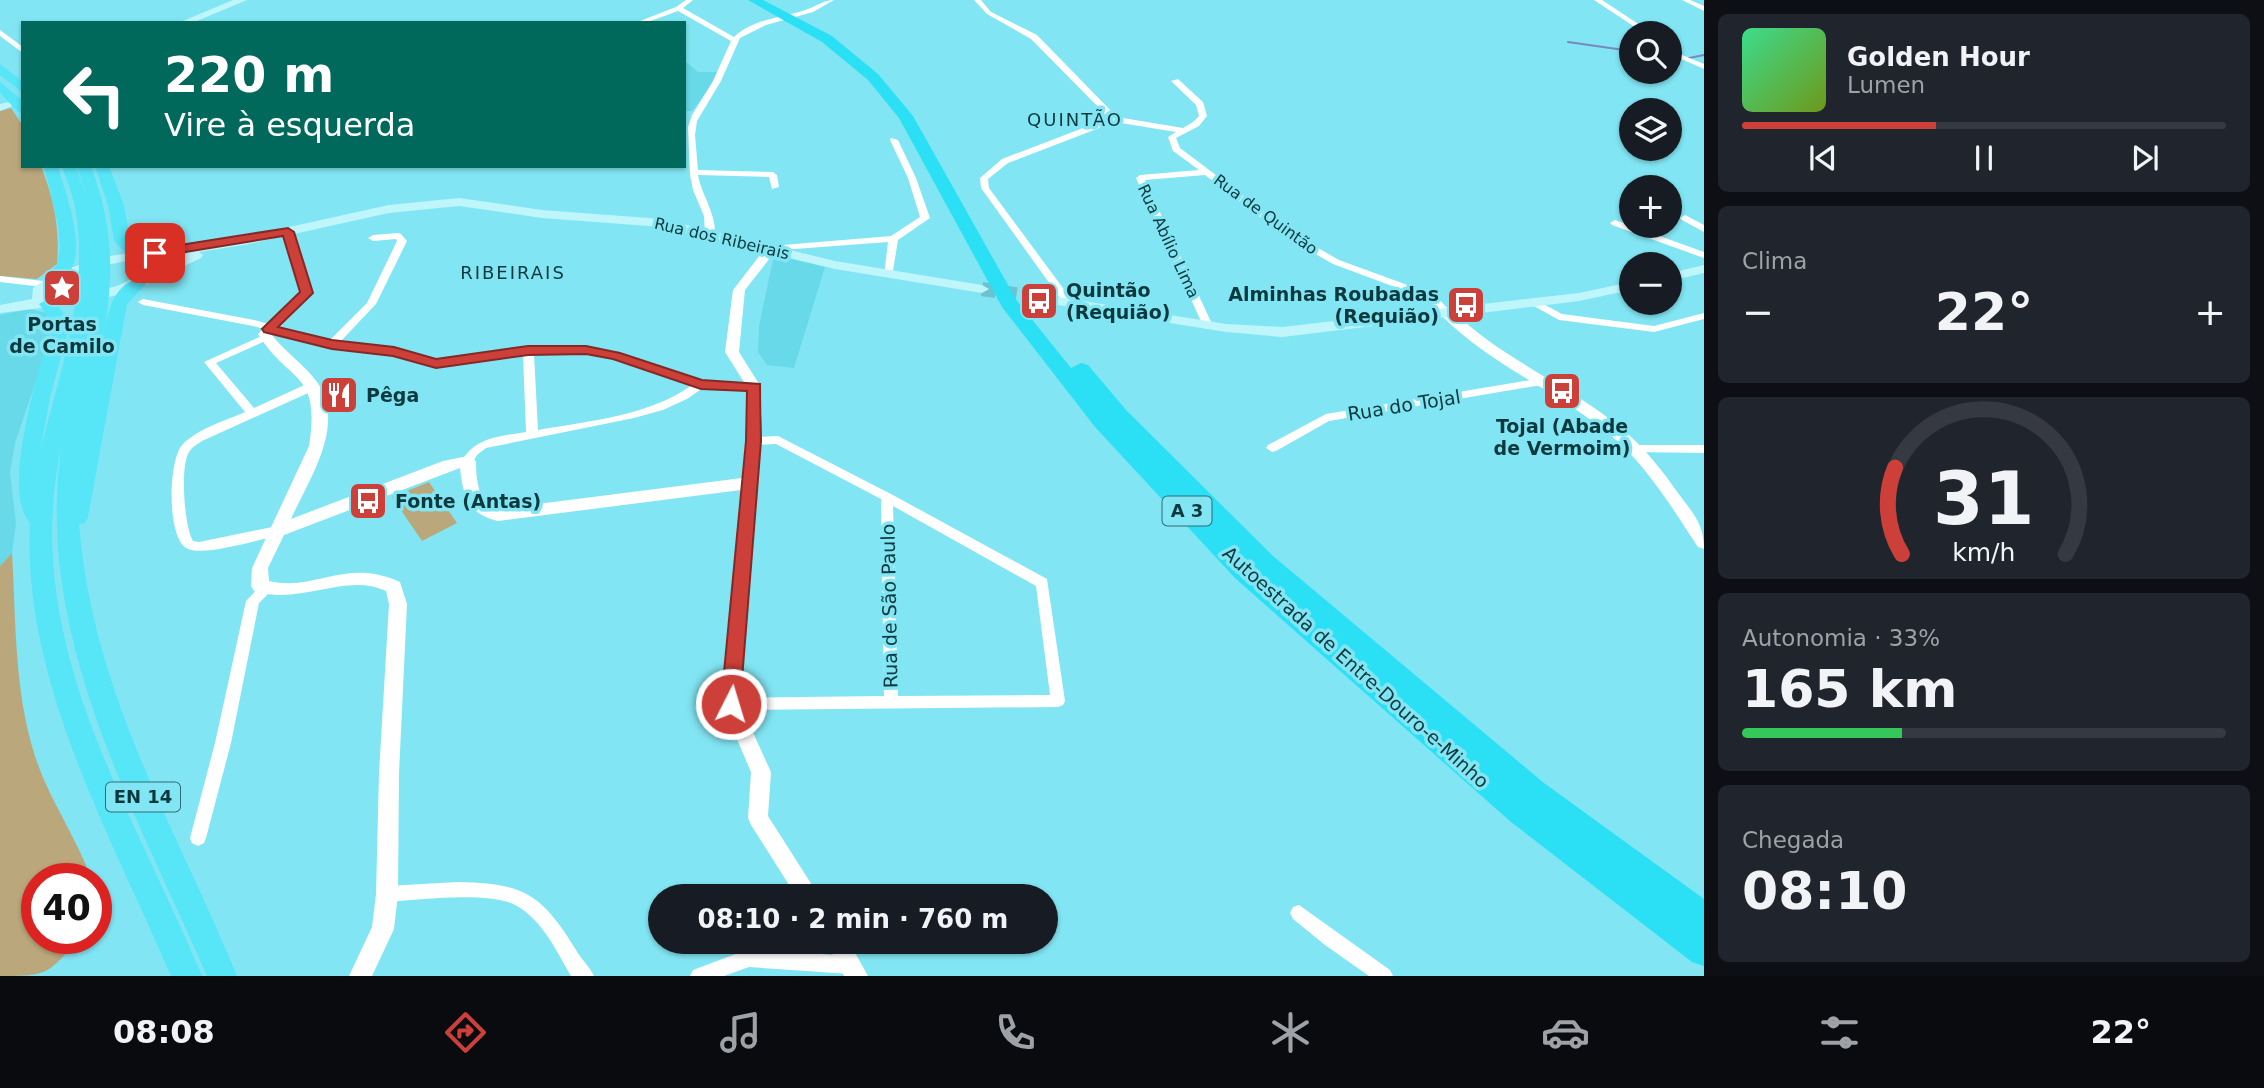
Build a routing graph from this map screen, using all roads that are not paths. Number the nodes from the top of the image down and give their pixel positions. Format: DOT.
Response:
graph roads {
  1 [pos="242,0"];
  2 [pos="690,0"];
  3 [pos="754,0"];
  4 [pos="831,0"];
  5 [pos="977,0"];
  6 [pos="1597,0"];
  7 [pos="1685,0"];
  8 [pos="678,8"];
  9 [pos="1704,9"];
  10 [pos="770,11"];
  11 [pos="188,21"];
  12 [pos="643,21"];
  13 [pos="1629,21"];
  14 [pos="0,33"];
  15 [pos="735,40"];
  16 [pos="21,49"];
  17 [pos="1682,57"];
  18 [pos="1704,67"];
  19 [pos="0,68"];
  20 [pos="1175,81"];
  21 [pos="0,86"];
  22 [pos="21,87"];
  23 [pos="10,108"];
  24 [pos="1114,119"];
  25 [pos="1181,130"];
  26 [pos="894,141"];
  27 [pos="689,151"];
  28 [pos="52,168"];
  29 [pos="70,168"];
  30 [pos="85,168"];
  31 [pos="103,168"];
  32 [pos="695,172"];
  33 [pos="1206,172"];
  34 [pos="775,187"];
  35 [pos="1685,218"];
  36 [pos="1615,223"];
  37 [pos="1704,229"];
  38 [pos="288,232"];
  39 [pos="710,234"];
  40 [pos="373,238"];
  41 [pos="892,239"];
  42 [pos="244,241"];
  43 [pos="771,249"];
  44 [pos="1704,255"];
  45 [pos="139,256"];
  46 [pos="95,259"];
  47 [pos="1704,270"];
  48 [pos="889,275"];
  49 [pos="1682,275"];
  50 [pos="0,279"];
  51 [pos="145,286"];
  52 [pos="982,289"];
  53 [pos="1619,289"];
  54 [pos="46,291"];
  55 [pos="1033,297"];
  56 [pos="0,302"];
  57 [pos="1069,303"];
  58 [pos="1536,303"];
  59 [pos="0,309"];
  60 [pos="90,310"];
  61 [pos="1447,313"];
  62 [pos="1704,316"];
  63 [pos="1208,326"];
  64 [pos="267,333"];
  65 [pos="332,345"];
  66 [pos="528,351"];
  67 [pos="1543,382"];
  68 [pos="701,384"];
  69 [pos="313,386"];
  70 [pos="754,387"];
  71 [pos="251,413"];
  72 [pos="532,434"];
  73 [pos="754,441"];
  74 [pos="1272,448"];
  75 [pos="1634,449"];
  76 [pos="1704,449"];
  77 [pos="468,460"];
  78 [pos="749,483"];
  79 [pos="887,497"];
  80 [pos="40,525"];
  81 [pos="277,531"];
  82 [pos="1704,543"];
  83 [pos="70,554"];
  84 [pos="267,588"];
  85 [pos="891,702"];
  86 [pos="731,704"];
  87 [pos="198,838"];
  88 [pos="800,884"];
  89 [pos="387,894"];
  90 [pos="1299,913"];
  91 [pos="1704,918"];
  92 [pos="1704,950"];
  93 [pos="844,954"];
  94 [pos="853,971"];
  95 [pos="187,976"];
  96 [pos="222,976"];
  97 [pos="360,976"];
  98 [pos="585,976"];
  99 [pos="699,976"];
  100 [pos="1384,976"];
  1 -- 11 [label="main road"];
  2 -- 8 [label="street"];
  3 -- 92 [label="highway, Autoestrada de Entre-Douro-e-Minho / A 3"];
  4 -- 10 [label="street"];
  5 -- 24 [label="street"];
  6 -- 13 [label="street"];
  7 -- 9 [label="street"];
  8 -- 12 [label="street"];
  8 -- 15 [label="street"];
  10 -- 15 [label="street"];
  10 -- 91 [label="highway, Autoestrada de Entre-Douro-e-Minho / A 3"];
  14 -- 16 [label="street"];
  15 -- 27 [label="street"];
  17 -- 18 [label="street"];
  19 -- 22 [label="highway"];
  20 -- 25 [label="street"];
  21 -- 23 [label="highway"];
  24 -- 25 [label="street"];
  24 -- 57 [label="street"];
  25 -- 33 [label="street, Rua de Quintão"];
  26 -- 41 [label="street"];
  27 -- 32 [label="street"];
  28 -- 54 [label="highway"];
  29 -- 46 [label="highway, EN 14"];
  30 -- 46 [label="highway, EN 14"];
  31 -- 45 [label="highway"];
  32 -- 34 [label="street"];
  32 -- 39 [label="street"];
  33 -- 61 [label="street, Rua de Quintão"];
  33 -- 63 [label="street, Rua Abílio Lima"];
  35 -- 37 [label="street"];
  36 -- 44 [label="street"];
  38 -- 39 [label="main road, Rua dos Ribeirais"];
  38 -- 42 [label="main road, Rua dos Ribeirais"];
  38 -- 64 [label="street"];
  39 -- 43 [label="main road, Rua dos Ribeirais"];
  40 -- 65 [label="street"];
  41 -- 43 [label="street"];
  41 -- 48 [label="street"];
  42 -- 45 [label="main road"];
  42 -- 51 [label="main road"];
  43 -- 48 [label="main road, Rua dos Ribeirais"];
  43 -- 70 [label="street"];
  45 -- 51 [label="main road"];
  45 -- 54 [label="main road"];
  46 -- 60 [label="highway, EN 14"];
  47 -- 49 [label="main road"];
  48 -- 52 [label="main road, Rua dos Ribeirais"];
  50 -- 54 [label="street"];
  51 -- 54 [label="main road"];
  51 -- 64 [label="street"];
  51 -- 83 [label="highway"];
  53 -- 58 [label="main road"];
  54 -- 56 [label="main road"];
  54 -- 59 [label="main road"];
  54 -- 80 [label="highway"];
  55 -- 57 [label="main road"];
  57 -- 63 [label="main road"];
  58 -- 61 [label="main road"];
  58 -- 62 [label="street"];
  60 -- 80 [label="highway, EN 14"];
  60 -- 83 [label="highway, EN 14"];
  61 -- 63 [label="main road"];
  61 -- 67 [label="street"];
  64 -- 65 [label="street"];
  64 -- 69 [label="street"];
  64 -- 71 [label="street"];
  65 -- 66 [label="street"];
  66 -- 68 [label="street"];
  66 -- 72 [label="street"];
  67 -- 74 [label="street, Rua do Tojal"];
  67 -- 75 [label="street"];
  68 -- 70 [label="street"];
  68 -- 72 [label="street"];
  69 -- 71 [label="street"];
  69 -- 81 [label="street"];
  70 -- 73 [label="street"];
  71 -- 81 [label="street"];
  72 -- 77 [label="street"];
  73 -- 78 [label="street"];
  73 -- 79 [label="street, Rua de São Paulo"];
  75 -- 76 [label="street"];
  75 -- 82 [label="street"];
  77 -- 78 [label="street"];
  77 -- 81 [label="street"];
  78 -- 86 [label="street"];
  79 -- 85 [label="street, Rua de São Paulo"];
  79 -- 85 [label="street"];
  80 -- 95 [label="highway, EN 14"];
  81 -- 84 [label="street"];
  83 -- 96 [label="highway, EN 14"];
  84 -- 87 [label="street"];
  84 -- 89 [label="street"];
  85 -- 86 [label="street, Rua de São Paulo"];
  86 -- 88 [label="street"];
  89 -- 97 [label="street"];
  89 -- 98 [label="street"];
  90 -- 100 [label="street"];
  93 -- 94 [label="street"];
  94 -- 99 [label="street"];
}
